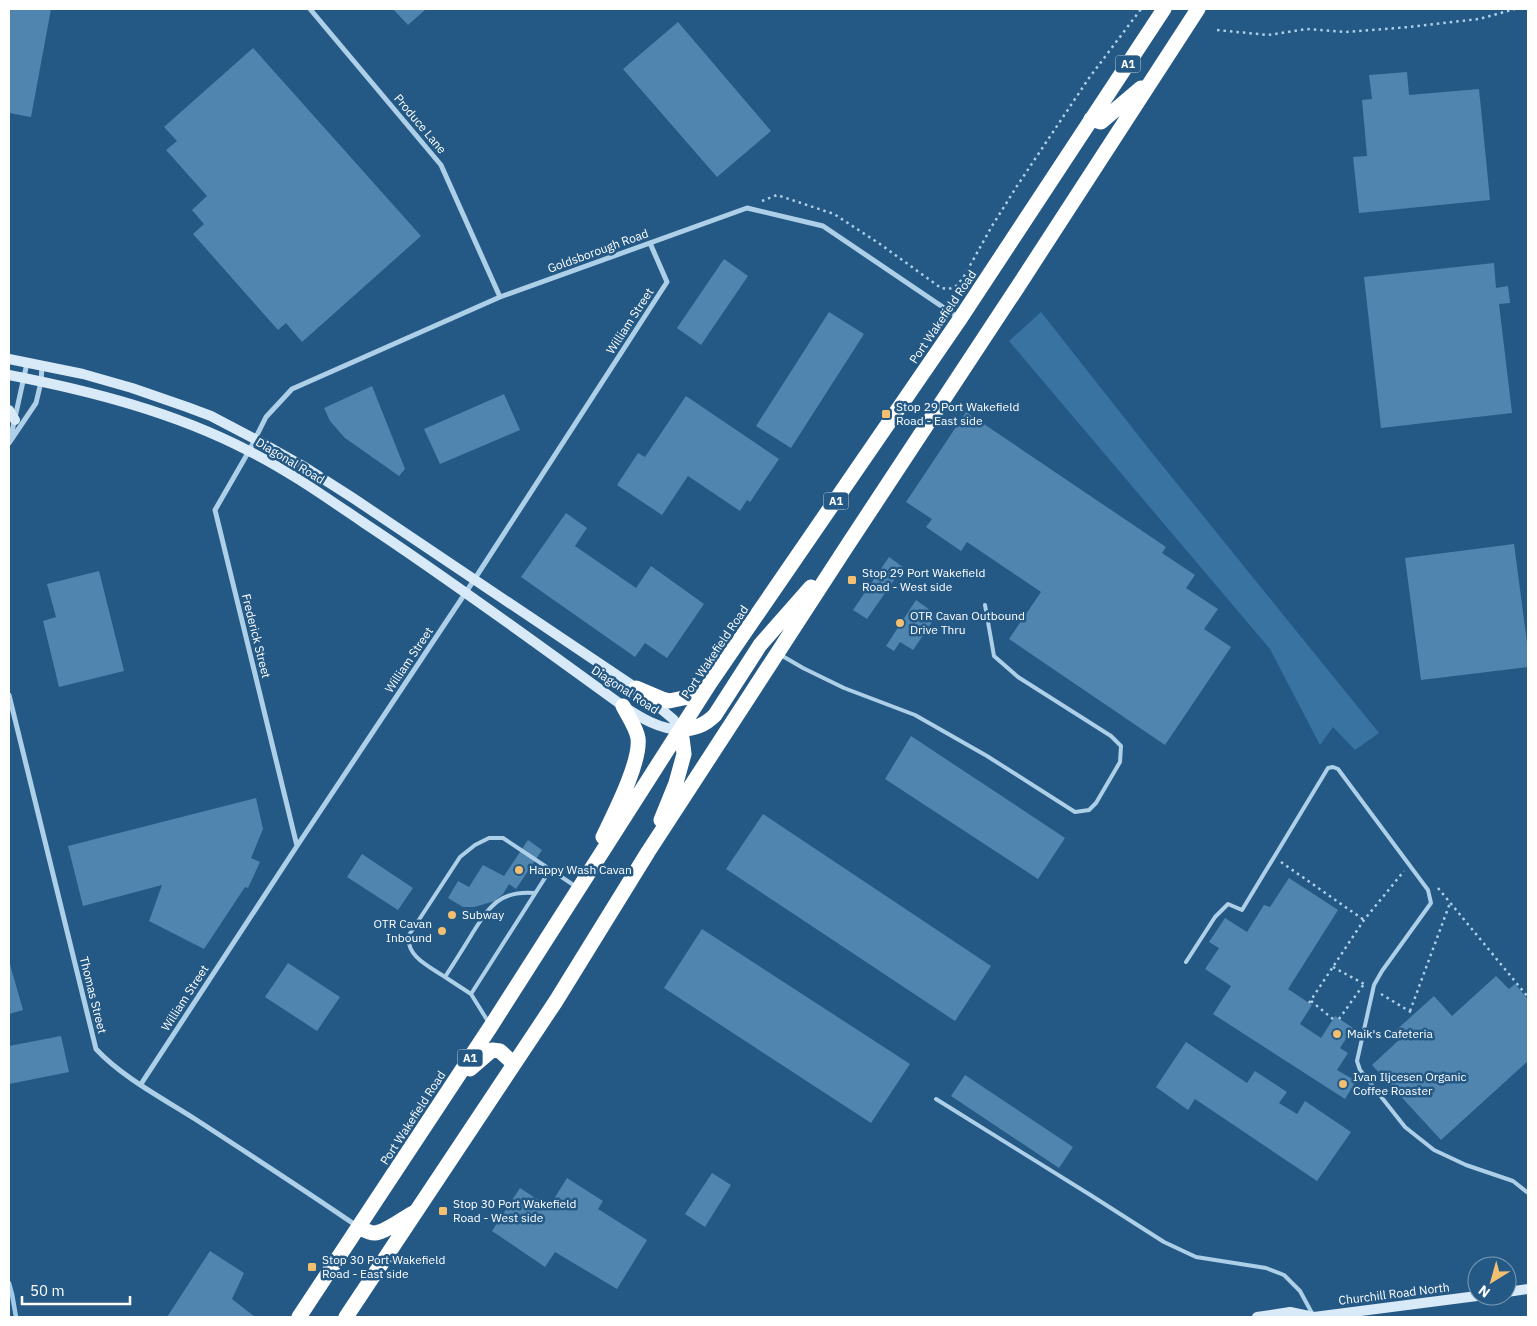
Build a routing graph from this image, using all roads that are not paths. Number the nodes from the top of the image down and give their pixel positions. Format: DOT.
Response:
graph roads {
  1 [pos="310,9"];
  2 [pos="1164,9"];
  3 [pos="1198,9"];
  4 [pos="1155,76"];
  5 [pos="1091,119"];
  6 [pos="650,243"];
  7 [pos="500,297"];
  8 [pos="960,319"];
  9 [pos="9,360"];
  10 [pos="27,363"];
  11 [pos="42,366"];
  12 [pos="9,375"];
  13 [pos="24,378"];
  14 [pos="41,382"];
  15 [pos="9,410"];
  16 [pos="15,420"];
  17 [pos="255,439"];
  18 [pos="10,441"];
  19 [pos="250,451"];
  20 [pos="847,546"];
  21 [pos="474,580"];
  22 [pos="466,593"];
  23 [pos="985,605"];
  24 [pos="777,653"];
  25 [pos="710,683"];
  26 [pos="636,688"];
  27 [pos="9,696"];
  28 [pos="622,706"];
  29 [pos="680,730"];
  30 [pos="297,846"];
  31 [pos="648,852"];
  32 [pos="550,870"];
  33 [pos="580,889"];
  34 [pos="535,893"];
  35 [pos="1186,962"];
  36 [pos="445,977"];
  37 [pos="471,994"];
  38 [pos="492,1026"];
  39 [pos="514,1064"];
  40 [pos="455,1081"];
  41 [pos="141,1084"];
  42 [pos="936,1099"];
  43 [pos="1528,1193"];
  44 [pos="419,1210"];
  45 [pos="359,1227"];
  46 [pos="1467,1297"];
  47 [pos="299,1317"];
  48 [pos="346,1317"];
  49 [pos="1257,1317"];
  50 [pos="1314,1317"];
  1 -- 7 [label="street, Produce Lane"];
  2 -- 5 [label="highway, Port Wakefield Road / A1"];
  3 -- 4 [label="highway, A1"];
  4 -- 5 [label="highway"];
  4 -- 20 [label="highway, A1"];
  5 -- 8 [label="highway, Port Wakefield Road / A1"];
  6 -- 7 [label="street, Goldsborough Road"];
  6 -- 8 [label="street, Goldsborough Road"];
  6 -- 21 [label="street, William Street"];
  7 -- 17 [label="street, Goldsborough Road"];
  8 -- 25 [label="highway, Port Wakefield Road / A1"];
  9 -- 10 [label="street, Diagonal Road"];
  10 -- 11 [label="street, Diagonal Road"];
  10 -- 13 [label="street"];
  11 -- 14 [label="street"];
  11 -- 17 [label="street, Diagonal Road"];
  12 -- 13 [label="street, Diagonal Road"];
  13 -- 14 [label="street, Diagonal Road"];
  13 -- 16 [label="street"];
  14 -- 18 [label="street"];
  14 -- 19 [label="street, Diagonal Road"];
  15 -- 16 [label="street"];
  16 -- 18 [label="street"];
  17 -- 19 [label="street, Frederick Street"];
  17 -- 21 [label="street, Diagonal Road"];
  19 -- 22 [label="street, Diagonal Road"];
  19 -- 30 [label="street, Frederick Street"];
  20 -- 24 [label="highway, A1"];
  20 -- 29 [label="highway"];
  21 -- 22 [label="street, William Street"];
  21 -- 26 [label="street, Diagonal Road"];
  22 -- 28 [label="street, Diagonal Road"];
  22 -- 30 [label="street, William Street"];
  23 -- 24 [label="lane"];
  24 -- 31 [label="highway, A1"];
  25 -- 26 [label="highway"];
  25 -- 29 [label="highway, Port Wakefield Road / A1"];
  26 -- 29 [label="street, Diagonal Road"];
  27 -- 41 [label="street, Thomas Street"];
  28 -- 29 [label="street, Diagonal Road"];
  28 -- 33 [label="highway"];
  29 -- 31 [label="highway"];
  29 -- 33 [label="highway, Port Wakefield Road / A1"];
  30 -- 41 [label="street, William Street"];
  31 -- 39 [label="highway, A1"];
  32 -- 33 [label="lane"];
  32 -- 34 [label="lane"];
  32 -- 36 [label="lane"];
  33 -- 38 [label="highway, Port Wakefield Road / A1"];
  34 -- 36 [label="lane"];
  34 -- 37 [label="lane"];
  35 -- 43 [label="lane"];
  36 -- 37 [label="lane"];
  37 -- 38 [label="lane"];
  38 -- 40 [label="highway, Port Wakefield Road / A1"];
  39 -- 40 [label="highway"];
  39 -- 44 [label="highway, A1"];
  40 -- 45 [label="highway, Port Wakefield Road / A1"];
  41 -- 45 [label="street, Thomas Street"];
  42 -- 50 [label="lane"];
  44 -- 45 [label="highway"];
  44 -- 48 [label="highway, A1"];
  45 -- 47 [label="highway, Port Wakefield Road / A1"];
  46 -- 50 [label="street, Churchill Road North"];
  49 -- 50 [label="street, Churchill Road North"];
}
